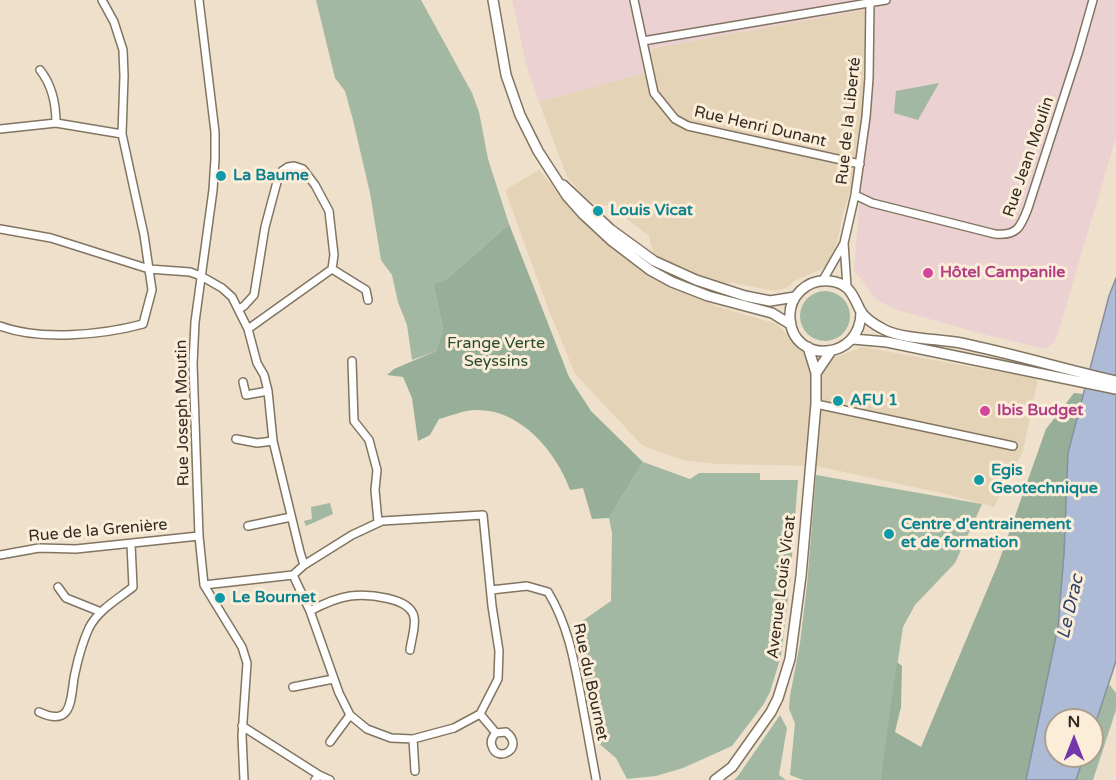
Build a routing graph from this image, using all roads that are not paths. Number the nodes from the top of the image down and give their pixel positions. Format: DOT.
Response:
graph roads {
  1 [pos="102,0"];
  2 [pos="199,0"];
  3 [pos="493,0"];
  4 [pos="634,0"];
  5 [pos="886,0"];
  6 [pos="1093,0"];
  7 [pos="869,1"];
  8 [pos="644,41"];
  9 [pos="40,70"];
  10 [pos="56,123"];
  11 [pos="0,129"];
  12 [pos="122,134"];
  13 [pos="860,164"];
  14 [pos="559,181"];
  15 [pos="855,195"];
  16 [pos="0,229"];
  17 [pos="844,243"];
  18 [pos="149,269"];
  19 [pos="332,269"];
  20 [pos="201,276"];
  21 [pos="823,280"];
  22 [pos="847,287"];
  23 [pos="795,297"];
  24 [pos="368,300"];
  25 [pos="238,309"];
  26 [pos="861,311"];
  27 [pos="790,324"];
  28 [pos="0,326"];
  29 [pos="248,329"];
  30 [pos="853,339"];
  31 [pos="808,347"];
  32 [pos="831,351"];
  33 [pos="352,361"];
  34 [pos="816,373"];
  35 [pos="1064,374"];
  36 [pos="1116,381"];
  37 [pos="243,382"];
  38 [pos="1116,389"];
  39 [pos="268,391"];
  40 [pos="816,404"];
  41 [pos="236,439"];
  42 [pos="273,441"];
  43 [pos="1013,446"];
  44 [pos="291,517"];
  45 [pos="378,522"];
  46 [pos="248,526"];
  47 [pos="199,536"];
  48 [pos="131,544"];
  49 [pos="0,555"];
  50 [pos="304,565"];
  51 [pos="293,575"];
  52 [pos="204,585"];
  53 [pos="58,587"];
  54 [pos="491,590"];
  55 [pos="310,611"];
  56 [pos="101,612"];
  57 [pos="410,650"];
  58 [pos="333,678"];
  59 [pos="293,687"];
  60 [pos="39,712"];
  61 [pos="480,714"];
  62 [pos="350,715"];
  63 [pos="242,726"];
  64 [pos="496,733"];
  65 [pos="413,739"];
  66 [pos="330,742"];
  67 [pos="415,771"];
  68 [pos="317,777"];
  69 [pos="596,779"];
  70 [pos="244,780"];
  71 [pos="330,780"];
  72 [pos="715,780"];
  1 -- 12 [label="street"];
  2 -- 20 [label="street, Rue Joseph Moutin"];
  3 -- 14 [label="main road"];
  4 -- 8 [label="street, Rue Henri Dunant"];
  5 -- 7 [label="street"];
  6 -- 15 [label="street, Rue Jean Moulin"];
  7 -- 8 [label="street"];
  7 -- 13 [label="street, Rue de la Liberté"];
  8 -- 13 [label="street, Rue Henri Dunant"];
  9 -- 10 [label="street"];
  10 -- 11 [label="street"];
  10 -- 12 [label="street"];
  12 -- 18 [label="street"];
  13 -- 15 [label="street, Rue de la Liberté"];
  14 -- 23 [label="main road"];
  14 -- 27 [label="main road"];
  15 -- 17 [label="street, Rue de la Liberté"];
  16 -- 18 [label="street"];
  17 -- 21 [label="street, Rue de la Liberté"];
  17 -- 22 [label="street, Rue de la Liberté"];
  18 -- 20 [label="street"];
  18 -- 28 [label="street"];
  19 -- 24 [label="street"];
  19 -- 25 [label="street"];
  19 -- 29 [label="street"];
  20 -- 25 [label="street"];
  20 -- 47 [label="street, Rue Joseph Moutin"];
  21 -- 22 [label="main road"];
  21 -- 23 [label="main road"];
  22 -- 26 [label="main road"];
  23 -- 27 [label="main road"];
  25 -- 29 [label="street"];
  26 -- 30 [label="main road"];
  26 -- 35 [label="main road"];
  27 -- 31 [label="main road"];
  29 -- 39 [label="street"];
  30 -- 32 [label="main road"];
  30 -- 35 [label="main road"];
  31 -- 32 [label="main road"];
  31 -- 34 [label="main road, Avenue Louis Vicat"];
  32 -- 34 [label="main road"];
  33 -- 45 [label="street"];
  34 -- 40 [label="main road, Avenue Louis Vicat"];
  35 -- 36 [label="main road"];
  35 -- 38 [label="main road"];
  37 -- 39 [label="street"];
  39 -- 42 [label="street"];
  40 -- 43 [label="street"];
  40 -- 72 [label="main road, Avenue Louis Vicat"];
  41 -- 42 [label="street"];
  42 -- 44 [label="street"];
  44 -- 46 [label="street"];
  44 -- 50 [label="street"];
  45 -- 50 [label="street"];
  45 -- 54 [label="street"];
  47 -- 48 [label="street, Rue de la Grenière"];
  47 -- 52 [label="street, Rue Joseph Moutin"];
  48 -- 49 [label="street, Rue de la Grenière"];
  48 -- 56 [label="street"];
  50 -- 51 [label="street"];
  51 -- 52 [label="street"];
  51 -- 55 [label="street"];
  52 -- 63 [label="street, Rue Joseph Moutin"];
  53 -- 56 [label="street"];
  54 -- 61 [label="street"];
  54 -- 69 [label="street, Rue du Bournet"];
  55 -- 57 [label="street"];
  55 -- 58 [label="street"];
  56 -- 60 [label="street"];
  58 -- 59 [label="street"];
  58 -- 62 [label="street"];
  61 -- 64 [label="street"];
  61 -- 65 [label="street"];
  62 -- 65 [label="street"];
  62 -- 66 [label="street"];
  63 -- 68 [label="street"];
  63 -- 70 [label="street, Rue Joseph Moutin"];
  65 -- 67 [label="street"];
  68 -- 71 [label="street"];
}
